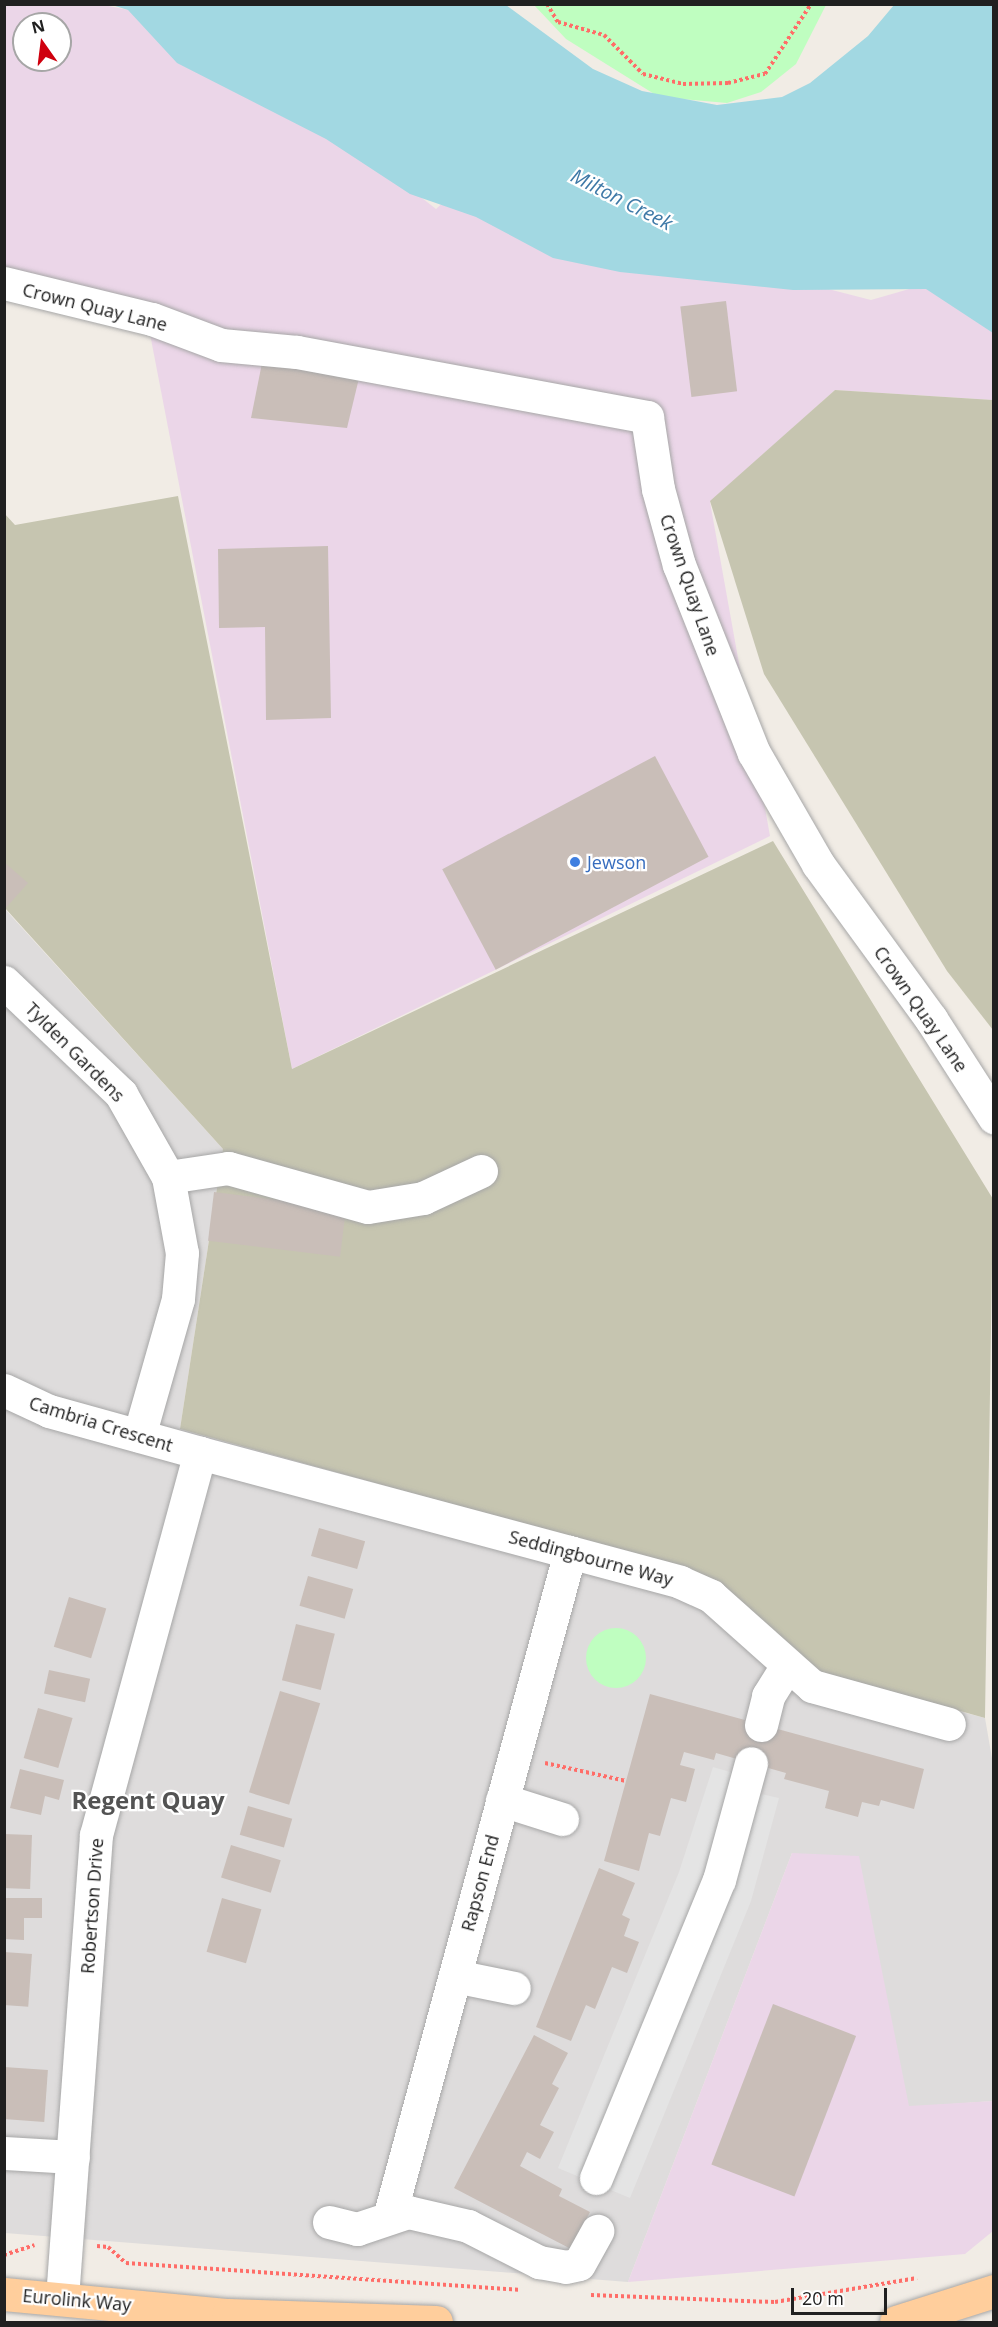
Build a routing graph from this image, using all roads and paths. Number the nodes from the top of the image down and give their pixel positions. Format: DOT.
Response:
graph roads {
  1 [pos="547,4"];
  2 [pos="811,4"];
  3 [pos="4,284"];
  4 [pos="4,982"];
  5 [pos="993,1117"];
  6 [pos="481,1170"];
  7 [pos="168,1177"];
  8 [pos="4,1390"];
  9 [pos="139,1436"];
  10 [pos="200,1454"];
  11 [pos="570,1552"];
  12 [pos="786,1667"];
  13 [pos="950,1724"];
  14 [pos="761,1725"];
  15 [pos="515,1756"];
  16 [pos="751,1763"];
  17 [pos="626,1781"];
  18 [pos="502,1800"];
  19 [pos="562,1819"];
  20 [pos="455,1976"];
  21 [pos="514,1988"];
  22 [pos="4,2153"];
  23 [pos="74,2157"];
  24 [pos="596,2178"];
  25 [pos="390,2214"];
  26 [pos="329,2222"];
  27 [pos="597,2231"];
  28 [pos="993,2291"];
  29 [pos="4,2294"];
  30 [pos="62,2298"];
  31 [pos="436,2322"];
  32 [pos="896,2322"];
  1 -- 2 [label="path"];
  3 -- 5 [label="street, Crown Quay Lane"];
  4 -- 7 [label="street, Tylden Gardens"];
  6 -- 7 [label="street"];
  7 -- 9 [label="street, Tylden Gardens"];
  8 -- 9 [label="street, Cambria Crescent"];
  9 -- 10 [label="street, Cambria Crescent"];
  10 -- 11 [label="street, Seddingbourne Way"];
  10 -- 23 [label="street, Robertson Drive"];
  11 -- 12 [label="street, Seddingbourne Way"];
  11 -- 15 [label="street, Rapson End"];
  12 -- 13 [label="street, Seddingbourne Way"];
  12 -- 14 [label="street"];
  15 -- 17 [label="path"];
  15 -- 18 [label="street, Rapson End"];
  16 -- 24 [label="street"];
  18 -- 19 [label="street"];
  18 -- 20 [label="street, Rapson End"];
  20 -- 21 [label="street"];
  20 -- 25 [label="street, Rapson End"];
  22 -- 23 [label="street"];
  23 -- 30 [label="street, Robertson Drive"];
  25 -- 26 [label="street"];
  25 -- 27 [label="street"];
  28 -- 32 [label="main road"];
  29 -- 30 [label="main road, Eurolink Way"];
  30 -- 31 [label="main road, Eurolink Way"];
}
